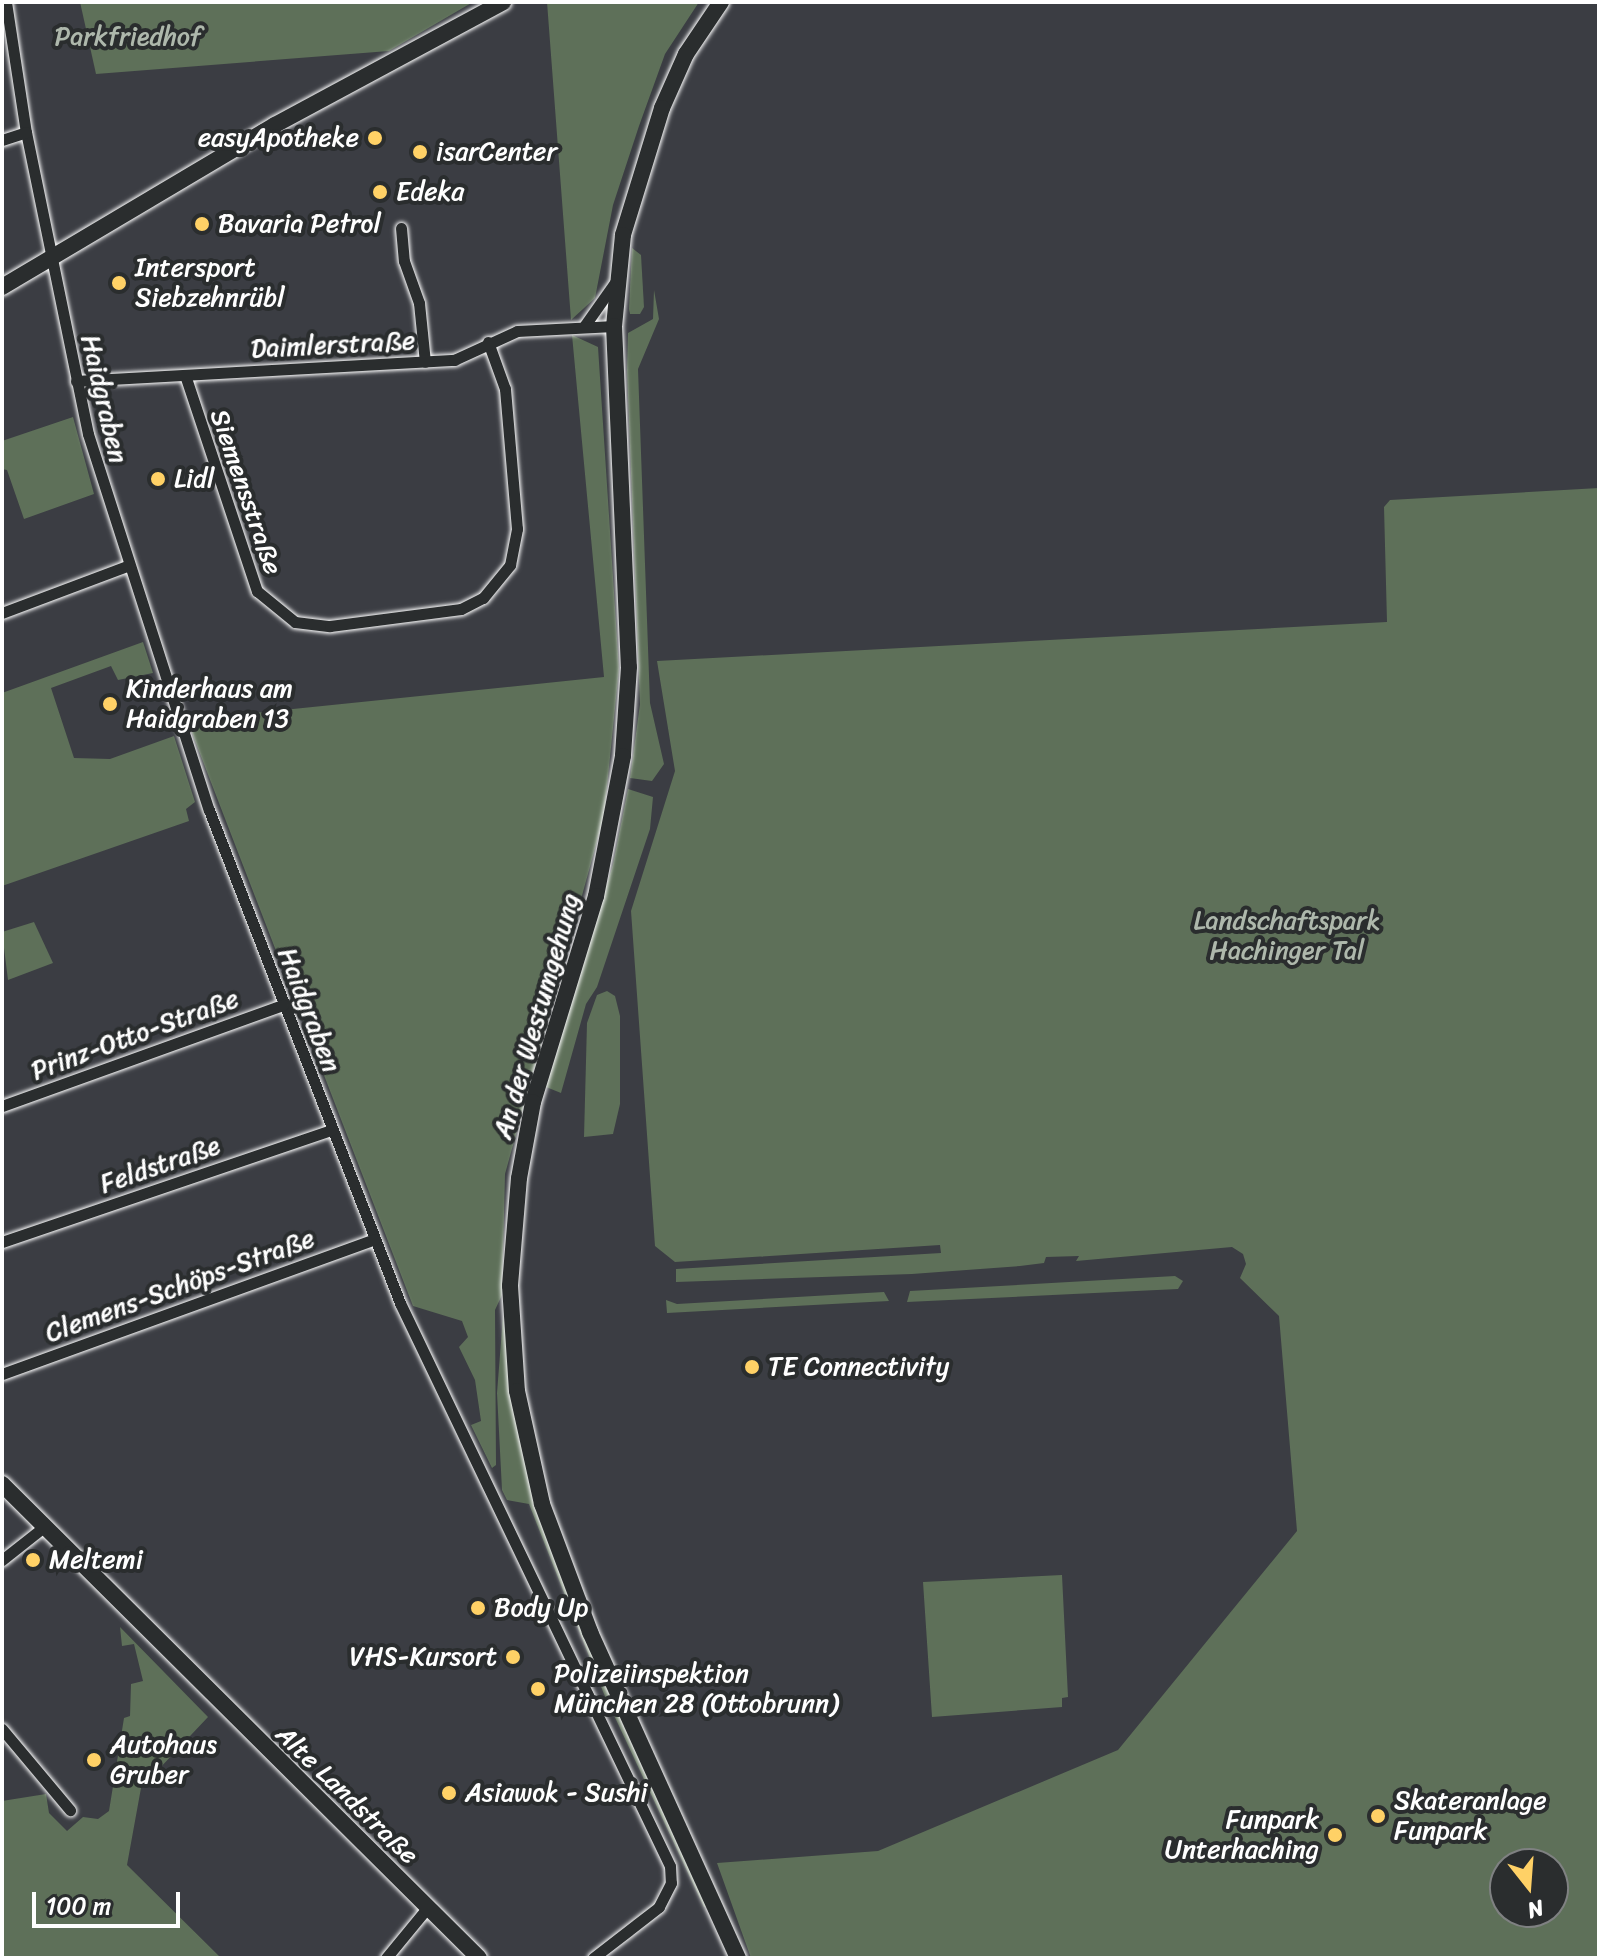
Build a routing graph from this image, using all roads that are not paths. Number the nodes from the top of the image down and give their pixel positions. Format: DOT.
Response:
graph roads {
  1 [pos="6,2"];
  2 [pos="503,2"];
  3 [pos="721,2"];
  4 [pos="26,132"];
  5 [pos="2,140"];
  6 [pos="401,228"];
  7 [pos="51,256"];
  8 [pos="618,277"];
  9 [pos="2,287"];
  10 [pos="585,325"];
  11 [pos="614,326"];
  12 [pos="488,342"];
  13 [pos="425,362"];
  14 [pos="185,375"];
  15 [pos="76,381"];
  16 [pos="127,566"];
  17 [pos="2,613"];
  18 [pos="283,1005"];
  19 [pos="2,1106"];
  20 [pos="331,1130"];
  21 [pos="374,1239"];
  22 [pos="2,1242"];
  23 [pos="2,1374"];
  24 [pos="2,1484"];
  25 [pos="45,1526"];
  26 [pos="2,1560"];
  27 [pos="2,1729"];
  28 [pos="70,1810"];
  29 [pos="428,1907"];
  30 [pos="386,1958"];
  31 [pos="479,1958"];
  32 [pos="593,1958"];
  33 [pos="738,1958"];
  1 -- 4 [label="street, Haidgraben"];
  2 -- 7 [label="main road"];
  3 -- 8 [label="main road, An der Westumgehung"];
  4 -- 5 [label="street"];
  4 -- 7 [label="street, Haidgraben"];
  6 -- 13 [label="street"];
  7 -- 9 [label="main road"];
  7 -- 15 [label="street, Haidgraben"];
  8 -- 10 [label="street"];
  8 -- 11 [label="main road, An der Westumgehung"];
  10 -- 11 [label="street, Daimlerstraße"];
  10 -- 12 [label="street, Daimlerstraße"];
  11 -- 33 [label="main road, An der Westumgehung"];
  12 -- 13 [label="street, Daimlerstraße"];
  12 -- 14 [label="street, Siemensstraße"];
  13 -- 14 [label="street, Daimlerstraße"];
  14 -- 15 [label="street, Daimlerstraße"];
  15 -- 16 [label="street, Haidgraben"];
  16 -- 17 [label="street"];
  16 -- 18 [label="street, Haidgraben"];
  18 -- 19 [label="street, Prinz-Otto-Straße"];
  18 -- 20 [label="street, Haidgraben"];
  20 -- 21 [label="street, Haidgraben"];
  20 -- 22 [label="street, Feldstraße"];
  21 -- 23 [label="street, Clemens-Schöps-Straße"];
  21 -- 32 [label="street, Haidgraben"];
  24 -- 25 [label="main road, Alte Landstraße"];
  25 -- 26 [label="street"];
  25 -- 29 [label="main road, Alte Landstraße"];
  27 -- 28 [label="street"];
  29 -- 30 [label="street"];
  29 -- 31 [label="main road, Alte Landstraße"];
}
